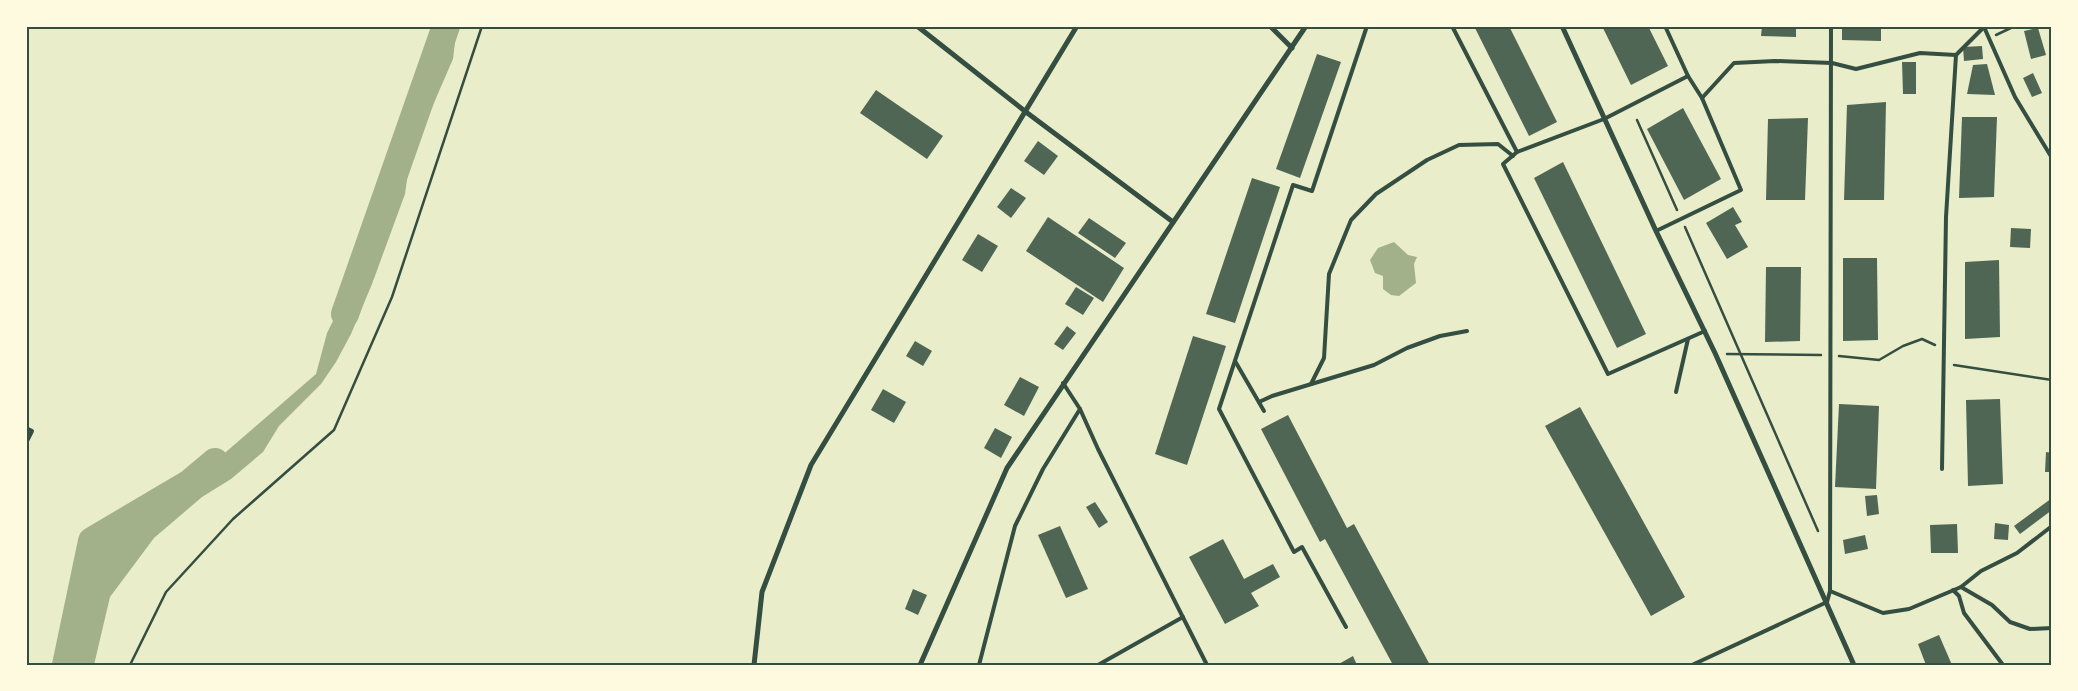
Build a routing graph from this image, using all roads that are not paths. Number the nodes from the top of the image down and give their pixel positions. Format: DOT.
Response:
graph roads {
  1 [pos="917,26"];
  2 [pos="1076,26"];
  3 [pos="1270,26"];
  4 [pos="1306,26"];
  5 [pos="1366,26"];
  6 [pos="1452,26"];
  7 [pos="1562,26"];
  8 [pos="1665,26"];
  9 [pos="1831,26"];
  10 [pos="1984,27"];
  11 [pos="1292,48"];
  12 [pos="1956,55"];
  13 [pos="1832,63"];
  14 [pos="1688,76"];
  15 [pos="1702,98"];
  16 [pos="1026,112"];
  17 [pos="1604,119"];
  18 [pos="1518,152"];
  19 [pos="1513,156"];
  20 [pos="2052,158"];
  21 [pos="1173,222"];
  22 [pos="1656,231"];
  23 [pos="1468,331"];
  24 [pos="1705,331"];
  25 [pos="1688,339"];
  26 [pos="1235,362"];
  27 [pos="1063,383"];
  28 [pos="1311,384"];
  29 [pos="1676,392"];
  30 [pos="1259,402"];
  31 [pos="1080,409"];
  32 [pos="1264,411"];
  33 [pos="26,428"];
  34 [pos="26,443"];
  35 [pos="1942,469"];
  36 [pos="2052,526"];
  37 [pos="1961,587"];
  38 [pos="1953,590"];
  39 [pos="1830,591"];
  40 [pos="1827,602"];
  41 [pos="1183,617"];
  42 [pos="1346,627"];
  43 [pos="2052,628"];
  44 [pos="754,665"];
  45 [pos="920,665"];
  46 [pos="979,665"];
  47 [pos="1098,665"];
  48 [pos="1207,665"];
  49 [pos="1692,665"];
  50 [pos="1854,665"];
  51 [pos="2003,665"];
  1 -- 16 [label="street"];
  2 -- 16 [label="street"];
  3 -- 11 [label="street"];
  4 -- 11 [label="street"];
  5 -- 26 [label="lane"];
  6 -- 18 [label="lane"];
  7 -- 17 [label="street"];
  8 -- 14 [label="lane"];
  9 -- 13 [label="lane"];
  10 -- 12 [label="lane"];
  10 -- 20 [label="lane"];
  11 -- 21 [label="street"];
  12 -- 13 [label="lane"];
  12 -- 35 [label="lane"];
  13 -- 15 [label="lane"];
  13 -- 39 [label="lane"];
  14 -- 15 [label="lane"];
  14 -- 17 [label="lane"];
  15 -- 22 [label="lane"];
  16 -- 21 [label="street"];
  16 -- 44 [label="street"];
  17 -- 18 [label="lane"];
  17 -- 22 [label="street"];
  18 -- 19 [label="lane"];
  19 -- 25 [label="lane"];
  19 -- 28 [label="lane"];
  21 -- 27 [label="street"];
  22 -- 24 [label="street"];
  23 -- 28 [label="lane"];
  24 -- 25 [label="lane"];
  24 -- 40 [label="street"];
  25 -- 29 [label="lane"];
  26 -- 30 [label="lane"];
  26 -- 42 [label="lane"];
  27 -- 31 [label="lane"];
  27 -- 45 [label="street"];
  28 -- 30 [label="lane"];
  30 -- 32 [label="lane"];
  31 -- 41 [label="lane"];
  31 -- 46 [label="lane"];
  33 -- 34 [label="lane"];
  36 -- 37 [label="lane"];
  37 -- 38 [label="lane"];
  37 -- 43 [label="lane"];
  38 -- 39 [label="lane"];
  38 -- 51 [label="lane"];
  39 -- 40 [label="lane"];
  40 -- 49 [label="lane"];
  40 -- 50 [label="street"];
  41 -- 47 [label="lane"];
  41 -- 48 [label="lane"];
}
